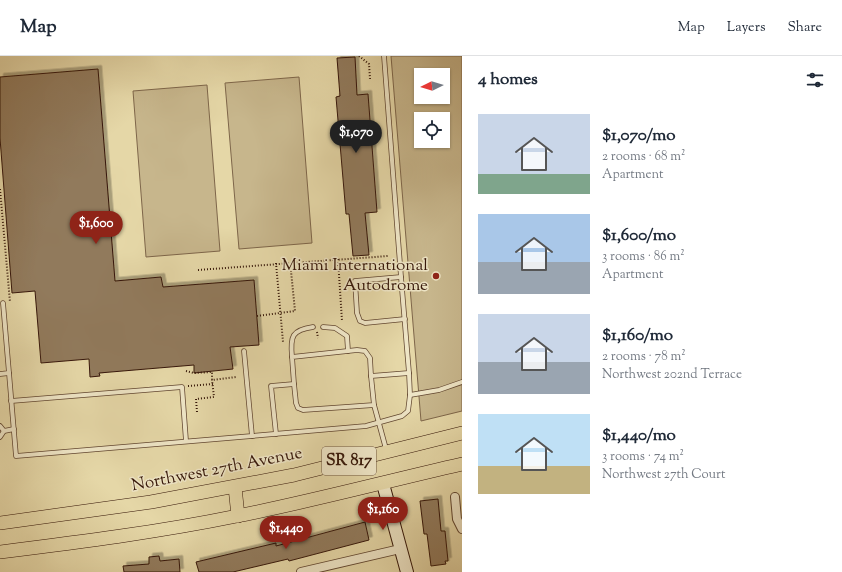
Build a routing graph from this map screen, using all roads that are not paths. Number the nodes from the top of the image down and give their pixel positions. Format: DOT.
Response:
graph roads {
  1 [pos="384,56"];
  2 [pos="400,277"];
  3 [pos="3,303"];
  4 [pos="405,319"];
  5 [pos="323,327"];
  6 [pos="313,328"];
  7 [pos="244,351"];
  8 [pos="348,351"];
  9 [pos="292,357"];
  10 [pos="9,373"];
  11 [pos="409,373"];
  12 [pos="0,374"];
  13 [pos="371,376"];
  14 [pos="462,382"];
  15 [pos="294,384"];
  16 [pos="410,395"];
  17 [pos="11,401"];
  18 [pos="374,405"];
  19 [pos="379,423"];
  20 [pos="0,426"];
  21 [pos="14,429"];
  22 [pos="4,431"];
  23 [pos="462,433"];
  24 [pos="276,434"];
  25 [pos="252,436"];
  26 [pos="0,437"];
  27 [pos="186,441"];
  28 [pos="387,452"];
  29 [pos="462,464"];
  30 [pos="383,484"];
  31 [pos="235,487"];
  32 [pos="455,497"];
  33 [pos="238,516"];
  34 [pos="0,522"];
  35 [pos="462,529"];
  36 [pos="400,549"];
  37 [pos="0,552"];
  38 [pos="304,572"];
  39 [pos="406,572"];
  1 -- 2 [label="lane"];
  2 -- 4 [label="lane"];
  2 -- 4 [label="lane"];
  3 -- 10 [label="lane"];
  4 -- 11 [label="lane"];
  5 -- 8 [label="lane"];
  6 -- 9 [label="lane"];
  7 -- 25 [label="lane"];
  8 -- 9 [label="lane"];
  8 -- 13 [label="lane"];
  9 -- 15 [label="lane"];
  10 -- 12 [label="lane"];
  10 -- 17 [label="lane"];
  11 -- 13 [label="lane"];
  11 -- 16 [label="lane"];
  13 -- 18 [label="lane"];
  14 -- 16 [label="lane"];
  15 -- 18 [label="lane"];
  15 -- 24 [label="lane"];
  16 -- 19 [label="lane"];
  17 -- 21 [label="lane"];
  17 -- 27 [label="lane"];
  18 -- 19 [label="lane"];
  19 -- 24 [label="lane"];
  19 -- 28 [label="lane"];
  20 -- 22 [label="lane"];
  21 -- 22 [label="lane"];
  21 -- 27 [label="lane"];
  22 -- 26 [label="lane"];
  23 -- 28 [label="main road, Northwest 27th Avenue / SR 817"];
  24 -- 25 [label="lane"];
  25 -- 27 [label="lane"];
  28 -- 31 [label="main road, Northwest 27th Avenue / SR 817"];
  29 -- 30 [label="main road, SR 817"];
  30 -- 33 [label="main road, SR 817"];
  30 -- 36 [label="street"];
  31 -- 33 [label="main road"];
  31 -- 34 [label="main road, Northwest 27th Avenue / SR 817"];
  32 -- 35 [label="street"];
  33 -- 37 [label="main road, SR 817"];
  36 -- 38 [label="street"];
  36 -- 39 [label="street"];
}
